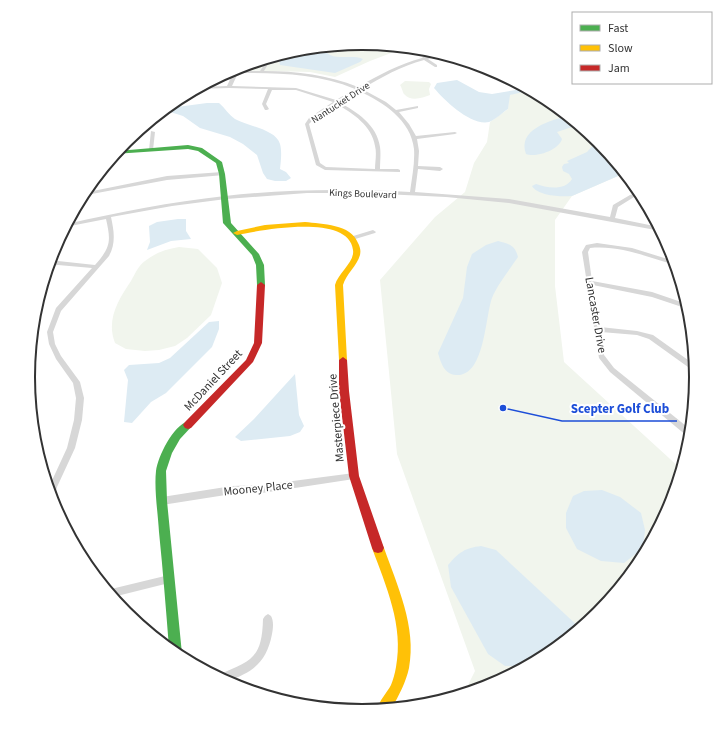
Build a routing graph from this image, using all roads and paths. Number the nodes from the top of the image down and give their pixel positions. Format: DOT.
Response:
graph roads {
  1 [pos="430,57"];
  2 [pos="424,58"];
  3 [pos="272,63"];
  4 [pos="265,65"];
  5 [pos="436,66"];
  6 [pos="242,72"];
  7 [pos="261,73"];
  8 [pos="270,73"];
  9 [pos="235,75"];
  10 [pos="229,87"];
  11 [pos="209,88"];
  12 [pos="270,89"];
  13 [pos="358,89"];
  14 [pos="336,102"];
  15 [pos="416,107"];
  16 [pos="267,109"];
  17 [pos="395,112"];
  18 [pos="152,132"];
  19 [pos="455,133"];
  20 [pos="414,138"];
  21 [pos="151,150"];
  22 [pos="124,152"];
  23 [pos="415,167"];
  24 [pos="440,169"];
  25 [pos="377,170"];
  26 [pos="398,171"];
  27 [pos="222,174"];
  28 [pos="91,193"];
  29 [pos="412,194"];
  30 [pos="634,195"];
  31 [pos="224,198"];
  32 [pos="108,216"];
  33 [pos="612,220"];
  34 [pos="73,224"];
  35 [pos="653,228"];
  36 [pos="373,232"];
  37 [pos="237,233"];
  38 [pos="352,238"];
  39 [pos="668,261"];
  40 [pos="55,263"];
  41 [pos="96,267"];
  42 [pos="589,282"];
  43 [pos="681,304"];
  44 [pos="597,329"];
  45 [pos="688,364"];
  46 [pos="685,429"];
  47 [pos="354,476"];
  48 [pos="54,486"];
  49 [pos="162,501"];
  50 [pos="169,579"];
  51 [pos="116,592"];
  52 [pos="268,619"];
  53 [pos="175,645"];
  54 [pos="229,675"];
  55 [pos="388,703"];
  1 -- 2 [label="street, Nantucket Drive"];
  2 -- 5 [label="street"];
  2 -- 13 [label="street, Nantucket Drive"];
  3 -- 8 [label="street"];
  4 -- 7 [label="street"];
  6 -- 7 [label="street"];
  7 -- 8 [label="street"];
  8 -- 13 [label="street"];
  9 -- 10 [label="street"];
  10 -- 11 [label="street"];
  10 -- 12 [label="street"];
  12 -- 14 [label="street"];
  12 -- 16 [label="street"];
  13 -- 14 [label="street, Nantucket Drive"];
  13 -- 17 [label="street"];
  14 -- 25 [label="street"];
  14 -- 25 [label="street, Nantucket Drive"];
  15 -- 17 [label="street"];
  17 -- 20 [label="street"];
  18 -- 21 [label="street"];
  19 -- 20 [label="street"];
  20 -- 23 [label="street"];
  21 -- 22 [label="street, McDaniel Street"];
  21 -- 27 [label="street, McDaniel Street"];
  23 -- 24 [label="street"];
  23 -- 29 [label="street"];
  25 -- 26 [label="street, Nantucket Drive"];
  27 -- 28 [label="street"];
  27 -- 31 [label="street, McDaniel Street"];
  29 -- 31 [label="street, Kings Boulevard"];
  29 -- 33 [label="street, Kings Boulevard"];
  30 -- 33 [label="street"];
  31 -- 32 [label="street, Kings Boulevard"];
  31 -- 37 [label="street, McDaniel Street"];
  32 -- 34 [label="street, Kings Boulevard"];
  32 -- 41 [label="street"];
  33 -- 35 [label="street, Kings Boulevard"];
  36 -- 38 [label="street"];
  37 -- 38 [label="street"];
  37 -- 49 [label="street, McDaniel Street"];
  38 -- 47 [label="street, Masterpiece Drive"];
  39 -- 42 [label="street, Lancaster Drive"];
  40 -- 41 [label="street"];
  41 -- 48 [label="street"];
  42 -- 43 [label="street"];
  42 -- 44 [label="street, Lancaster Drive"];
  44 -- 45 [label="street"];
  44 -- 46 [label="street, Lancaster Drive"];
  47 -- 49 [label="street, Mooney Place"];
  47 -- 55 [label="street, Masterpiece Drive"];
  49 -- 50 [label="street, McDaniel Street"];
  50 -- 51 [label="street"];
  50 -- 53 [label="street, McDaniel Street"];
  52 -- 54 [label="street"];
}
